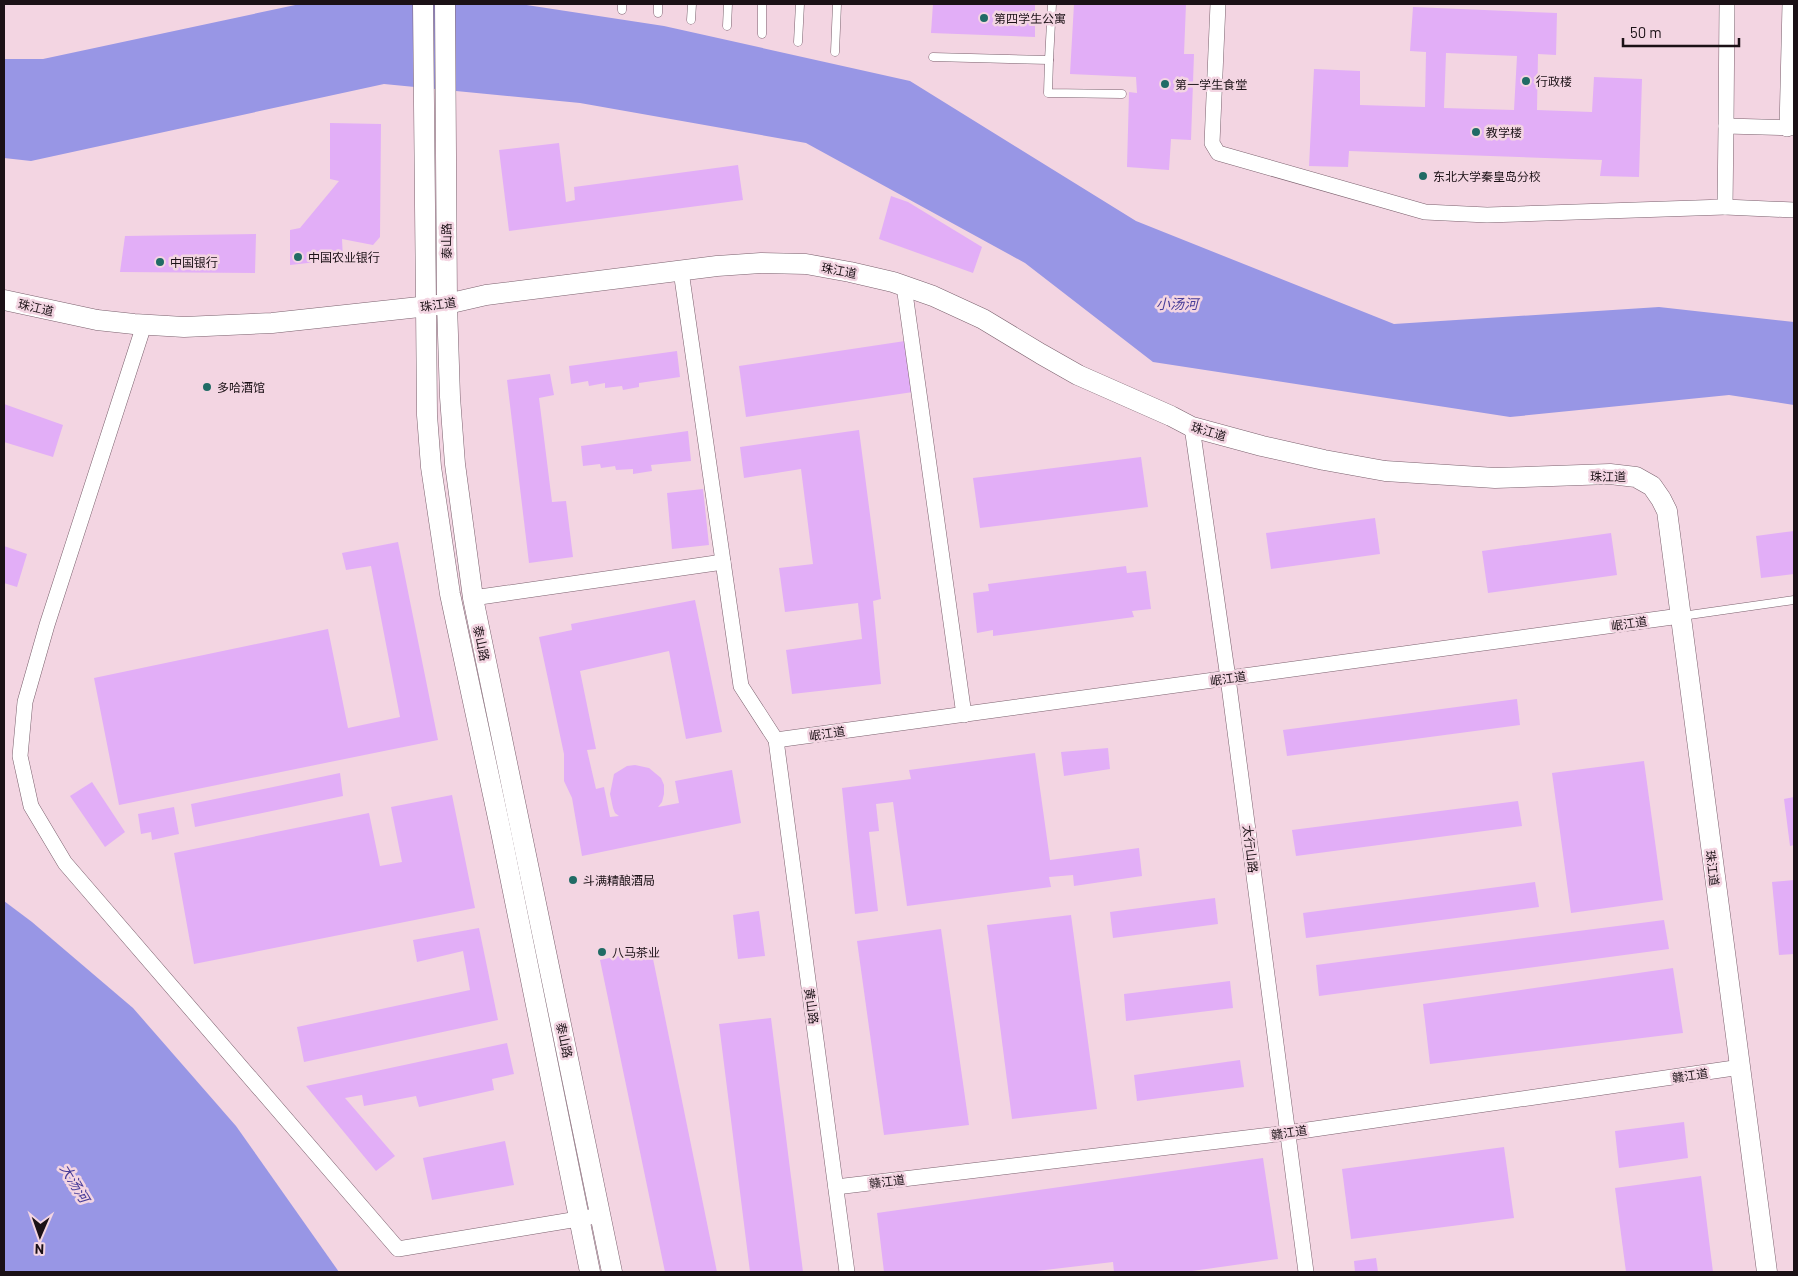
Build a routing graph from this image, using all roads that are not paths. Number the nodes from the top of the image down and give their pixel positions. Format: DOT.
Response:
graph roads {
  1 [pos="423,4"];
  2 [pos="444,4"];
  3 [pos="658,4"];
  4 [pos="692,4"];
  5 [pos="728,4"];
  6 [pos="762,4"];
  7 [pos="800,4"];
  8 [pos="837,4"];
  9 [pos="1052,4"];
  10 [pos="1218,4"];
  11 [pos="1727,4"];
  12 [pos="1790,4"];
  13 [pos="658,13"];
  14 [pos="691,20"];
  15 [pos="727,26"];
  16 [pos="762,34"];
  17 [pos="798,42"];
  18 [pos="835,52"];
  19 [pos="933,57"];
  20 [pos="1050,60"];
  21 [pos="1122,94"];
  22 [pos="1726,126"];
  23 [pos="1790,128"];
  24 [pos="1725,207"];
  25 [pos="1794,210"];
  26 [pos="681,271"];
  27 [pos="904,286"];
  28 [pos="4,300"];
  29 [pos="447,304"];
  30 [pos="426,306"];
  31 [pos="144,325"];
  32 [pos="1192,427"];
  33 [pos="723,562"];
  34 [pos="473,598"];
  35 [pos="1794,600"];
  36 [pos="1680,616"];
  37 [pos="1228,678"];
  38 [pos="964,715"];
  39 [pos="776,740"];
  40 [pos="1741,1067"];
  41 [pos="1287,1133"];
  42 [pos="836,1187"];
  43 [pos="601,1215"];
  44 [pos="579,1219"];
  45 [pos="590,1272"];
  46 [pos="612,1272"];
  47 [pos="847,1272"];
  48 [pos="1306,1272"];
  49 [pos="1767,1272"];
  1 -- 30 [label="street"];
  2 -- 29 [label="street, 泰山路"];
  3 -- 13 [label="lane"];
  4 -- 14 [label="lane"];
  5 -- 15 [label="lane"];
  6 -- 16 [label="lane"];
  7 -- 17 [label="lane"];
  8 -- 18 [label="lane"];
  9 -- 20 [label="lane"];
  10 -- 24 [label="street"];
  11 -- 22 [label="street"];
  12 -- 23 [label="street"];
  19 -- 20 [label="lane"];
  20 -- 21 [label="lane"];
  22 -- 23 [label="street"];
  22 -- 24 [label="street"];
  24 -- 25 [label="street"];
  26 -- 27 [label="street, 珠江道"];
  26 -- 29 [label="street, 珠江道"];
  26 -- 33 [label="street"];
  27 -- 32 [label="street, 珠江道"];
  27 -- 38 [label="street"];
  28 -- 31 [label="street, 珠江道"];
  29 -- 30 [label="street, 珠江道"];
  29 -- 34 [label="street, 泰山路"];
  30 -- 31 [label="street, 珠江道"];
  30 -- 44 [label="street"];
  31 -- 44 [label="street"];
  32 -- 36 [label="street, 珠江道"];
  32 -- 37 [label="street, 太行山路"];
  33 -- 34 [label="street"];
  33 -- 39 [label="street"];
  34 -- 43 [label="street, 泰山路"];
  35 -- 36 [label="lane"];
  36 -- 37 [label="street, 岷江道"];
  36 -- 40 [label="street, 珠江道"];
  37 -- 38 [label="street, 岷江道"];
  37 -- 41 [label="street, 太行山路"];
  38 -- 39 [label="street, 岷江道"];
  39 -- 42 [label="street, 黄山路"];
  40 -- 41 [label="street, 赣江道"];
  40 -- 49 [label="street, 珠江道"];
  41 -- 42 [label="street, 赣江道"];
  41 -- 48 [label="street, 太行山路"];
  42 -- 47 [label="street, 黄山路"];
  43 -- 44 [label="street"];
  43 -- 46 [label="street, 泰山路"];
  44 -- 45 [label="street"];
}
